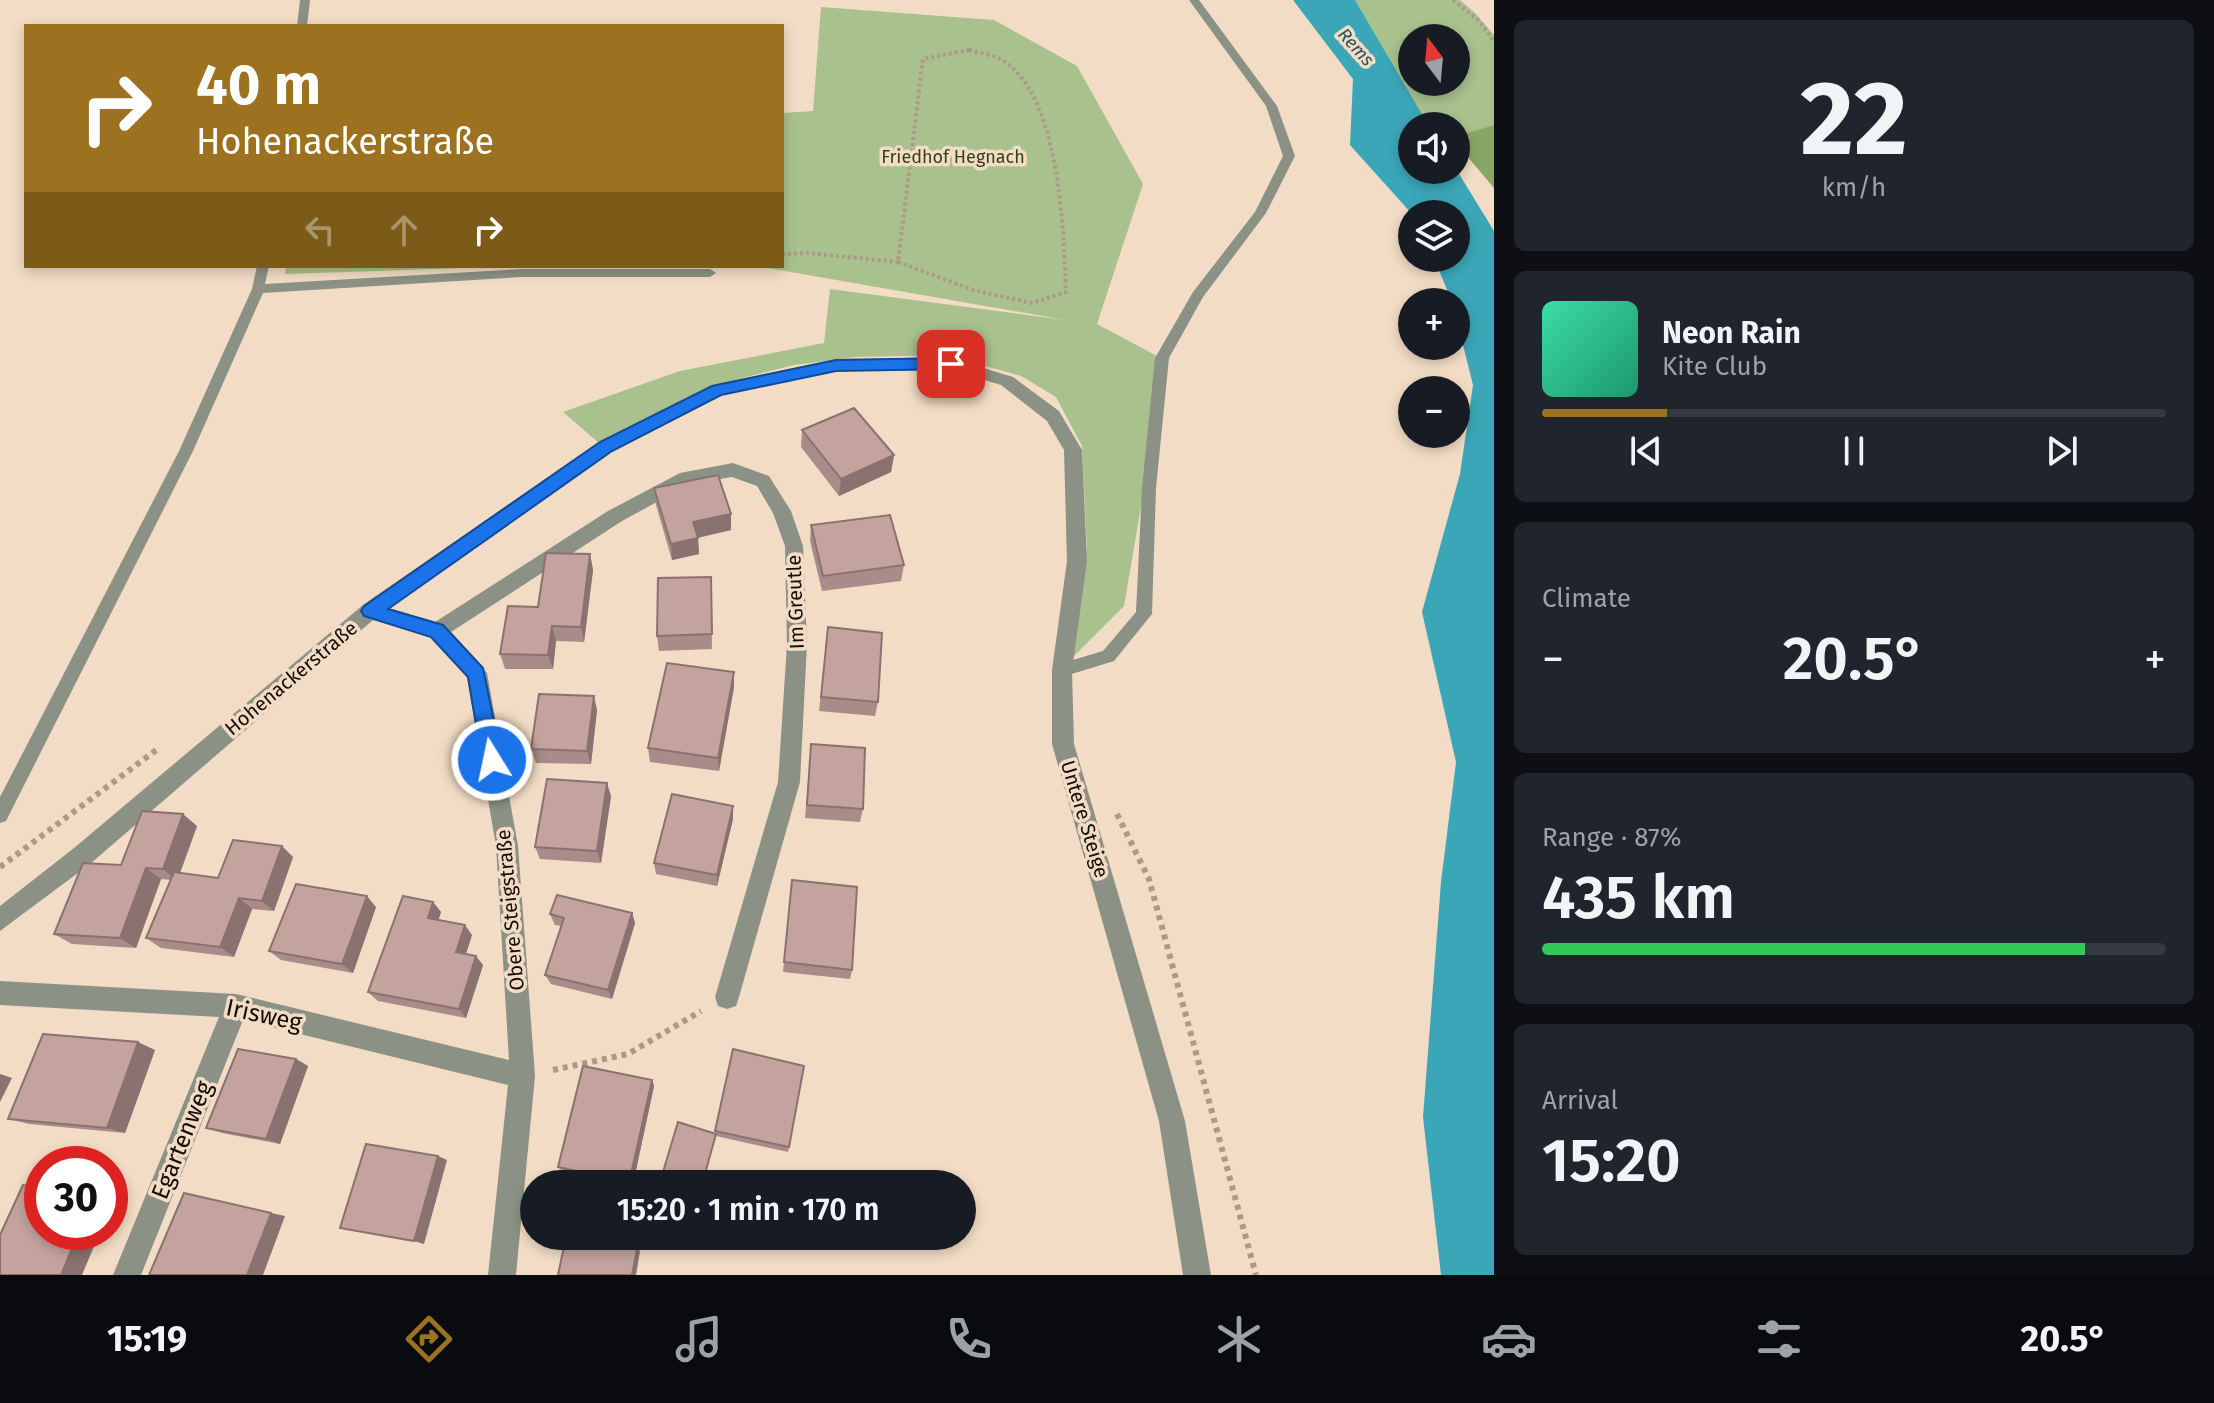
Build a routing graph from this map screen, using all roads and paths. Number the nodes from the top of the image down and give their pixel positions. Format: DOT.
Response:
graph roads {
  1 [pos="305,0"];
  2 [pos="1194,0"];
  3 [pos="1453,0"];
  4 [pos="302,24"];
  5 [pos="1494,41"];
  6 [pos="784,254"];
  7 [pos="898,262"];
  8 [pos="263,268"];
  9 [pos="710,273"];
  10 [pos="258,289"];
  11 [pos="1007,381"];
  12 [pos="370,611"];
  13 [pos="437,631"];
  14 [pos="1062,670"];
  15 [pos="1115,811"];
  16 [pos="0,815"];
  17 [pos="0,920"];
  18 [pos="0,993"];
  19 [pos="727,997"];
  20 [pos="236,1006"];
  21 [pos="522,1076"];
  22 [pos="127,1275"];
  23 [pos="502,1275"];
  24 [pos="1197,1275"];
  25 [pos="1256,1275"];
  1 -- 4 [label="lane"];
  2 -- 14 [label="lane"];
  3 -- 5 [label="path"];
  6 -- 7 [label="path"];
  7 -- 7 [label="path"];
  8 -- 10 [label="lane"];
  9 -- 10 [label="lane"];
  10 -- 16 [label="lane"];
  11 -- 12 [label="street, Hohenackerstraße"];
  11 -- 14 [label="street, Untere Steige"];
  12 -- 13 [label="street, Obere Steigstraße"];
  12 -- 17 [label="street, Hohenackerstraße"];
  13 -- 19 [label="street, Im Greutle"];
  13 -- 21 [label="street, Obere Steigstraße"];
  14 -- 24 [label="street, Untere Steige"];
  15 -- 25 [label="path"];
  18 -- 20 [label="street, Irisweg"];
  19 -- 21 [label="path"];
  20 -- 21 [label="street, Irisweg"];
  20 -- 22 [label="street, Egartenweg"];
  21 -- 23 [label="street, Obere Steigstraße"];
}
